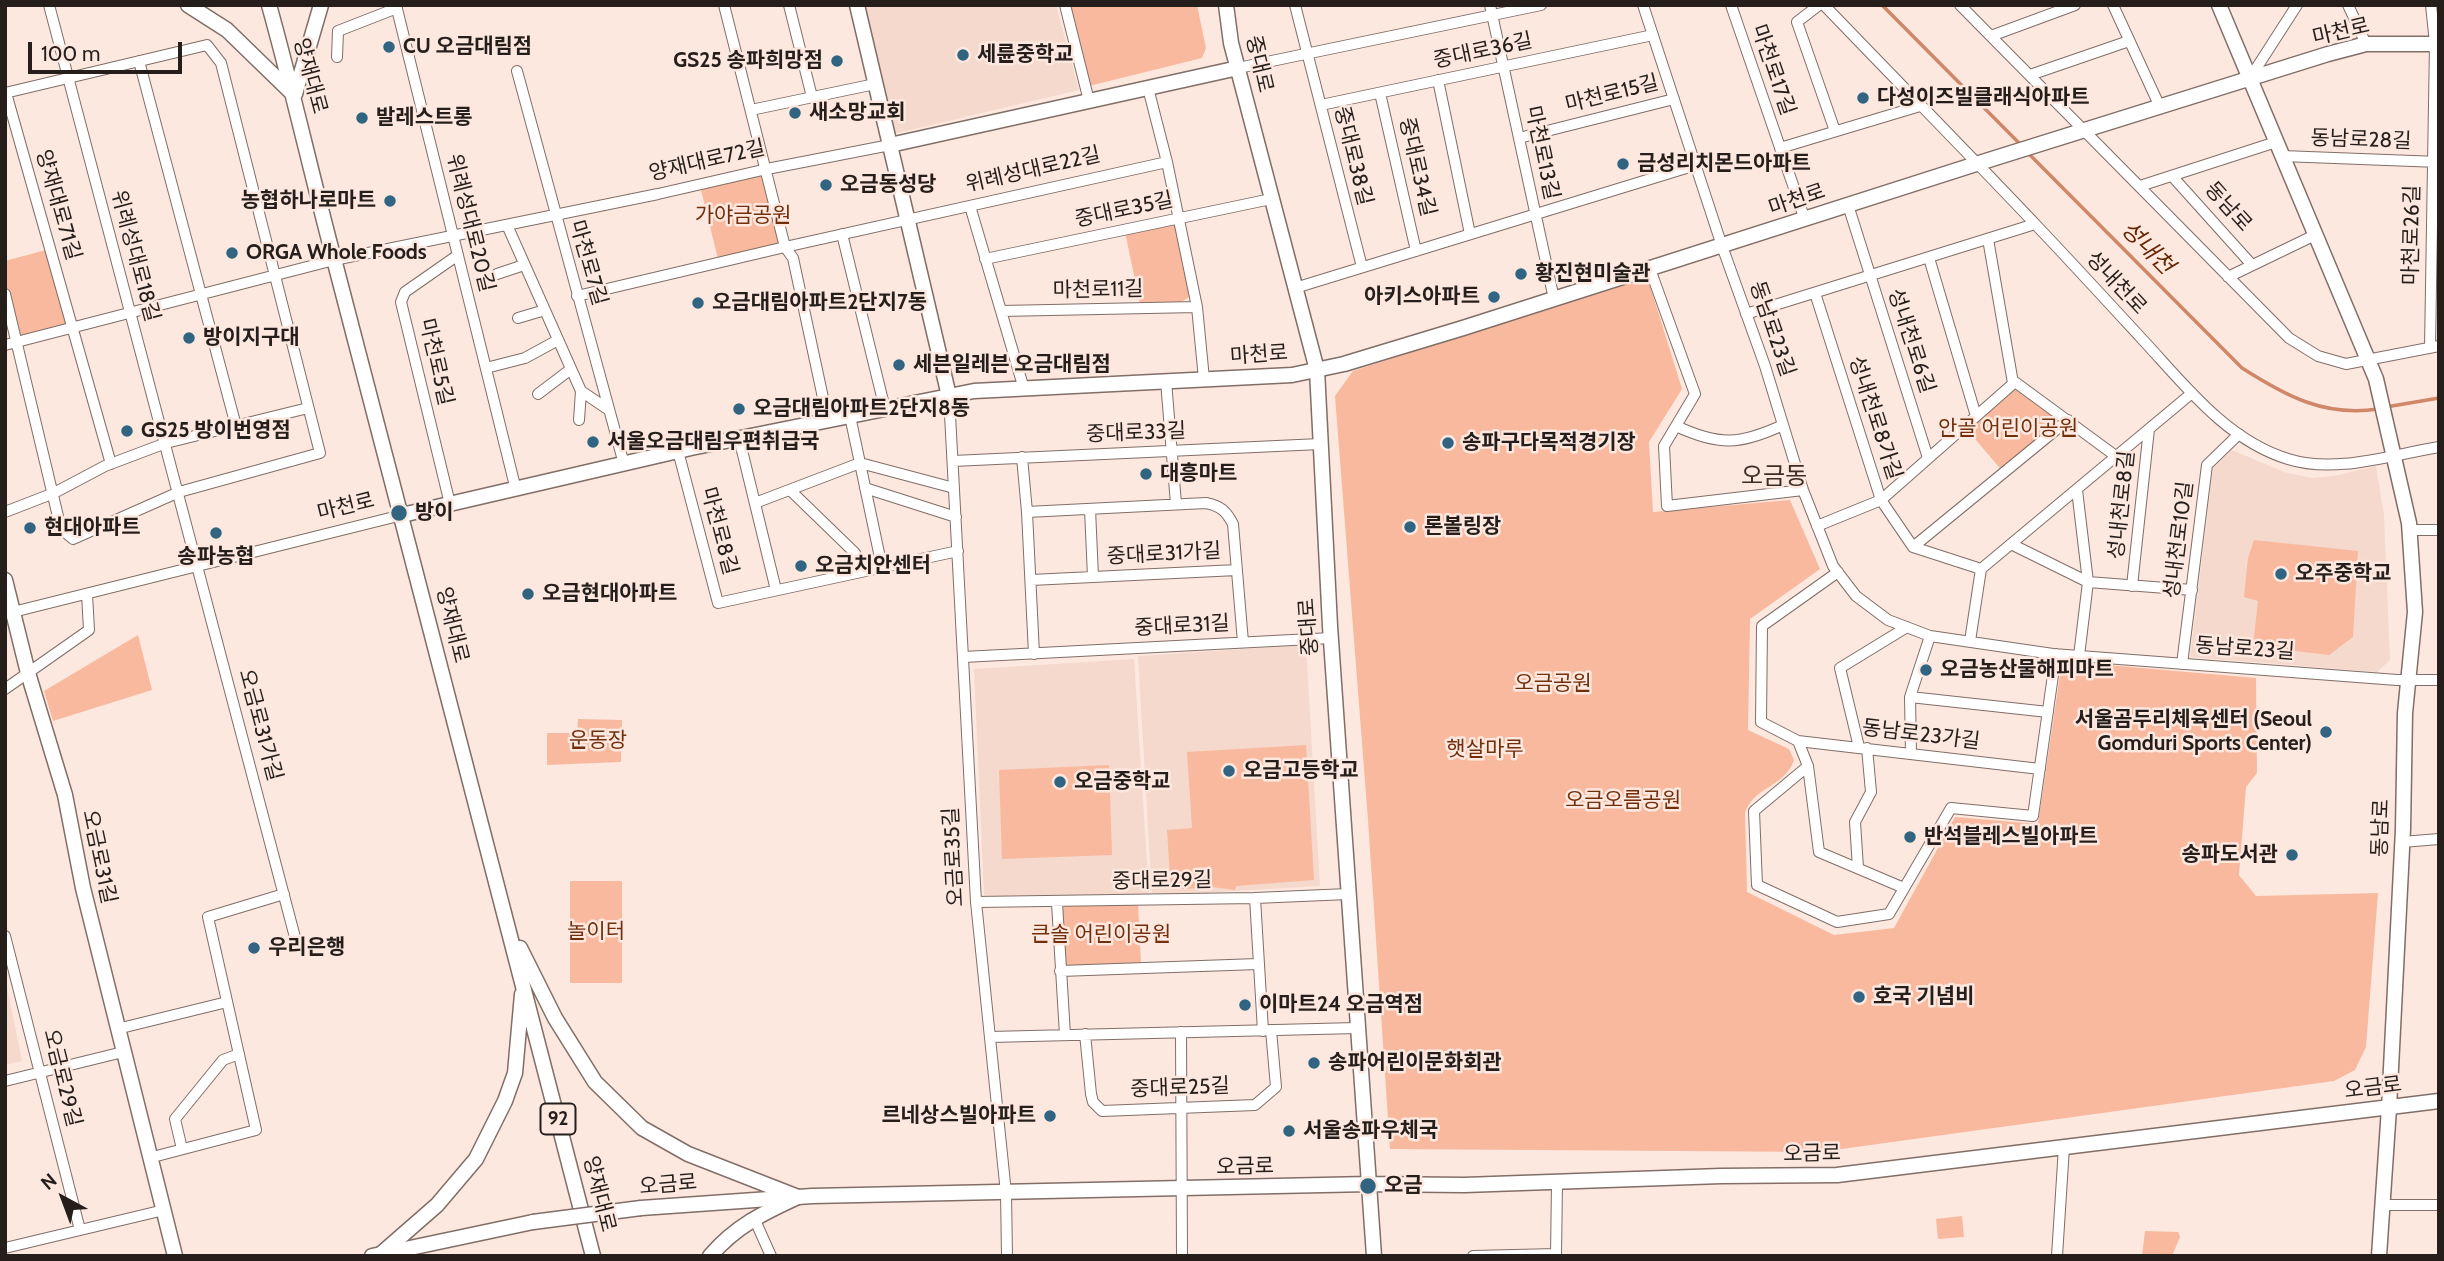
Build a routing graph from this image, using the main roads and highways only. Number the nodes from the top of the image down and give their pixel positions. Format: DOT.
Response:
graph roads {
  1 [pos="188,5"];
  2 [pos="269,5"];
  3 [pos="321,5"];
  4 [pos="857,5"];
  5 [pos="1226,5"];
  6 [pos="2219,6"];
  7 [pos="2437,43"];
  8 [pos="1238,68"];
  9 [pos="2249,79"];
  10 [pos="295,96"];
  11 [pos="890,145"];
  12 [pos="1317,370"];
  13 [pos="950,396"];
  14 [pos="402,515"];
  15 [pos="5,580"];
  16 [pos="9,613"];
  17 [pos="506,919"];
  18 [pos="523,982"];
  19 [pos="2439,1101"];
  20 [pos="2389,1108"];
  21 [pos="1369,1184"];
  22 [pos="798,1197"];
  23 [pos="377,1254"];
  24 [pos="175,1256"];
  25 [pos="403,1256"];
  26 [pos="593,1256"];
  27 [pos="710,1256"];
  28 [pos="1374,1256"];
  29 [pos="2379,1256"];
  1 -- 10 [label="main road"];
  2 -- 10 [label="main road, 양재대로 / 92"];
  3 -- 10 [label="main road"];
  4 -- 11 [label="main road"];
  5 -- 8 [label="main road, 중대로"];
  6 -- 9 [label="main road"];
  7 -- 9 [label="main road, 마천로"];
  8 -- 11 [label="main road, 양재대로72길"];
  8 -- 12 [label="main road, 중대로"];
  9 -- 12 [label="main road, 마천로"];
  9 -- 20 [label="main road, 동남로"];
  10 -- 14 [label="main road, 양재대로 / 92"];
  11 -- 13 [label="main road"];
  12 -- 13 [label="main road, 마천로"];
  12 -- 21 [label="main road, 중대로"];
  13 -- 14 [label="main road, 마천로"];
  14 -- 17 [label="main road, 양재대로 / 92"];
  15 -- 16 [label="main road, 오금로31길"];
  16 -- 24 [label="main road, 오금로31길"];
  17 -- 18 [label="main road, 양재대로 / 92"];
  17 -- 22 [label="main road"];
  18 -- 23 [label="main road"];
  18 -- 26 [label="main road, 양재대로 / 92"];
  19 -- 20 [label="main road, 오금로"];
  20 -- 21 [label="main road, 오금로"];
  20 -- 29 [label="main road, 동남로"];
  21 -- 22 [label="main road, 오금로"];
  21 -- 28 [label="main road, 중대로"];
  22 -- 23 [label="main road, 오금로, bridge"];
  22 -- 27 [label="main road"];
  23 -- 25 [label="main road"];
}
